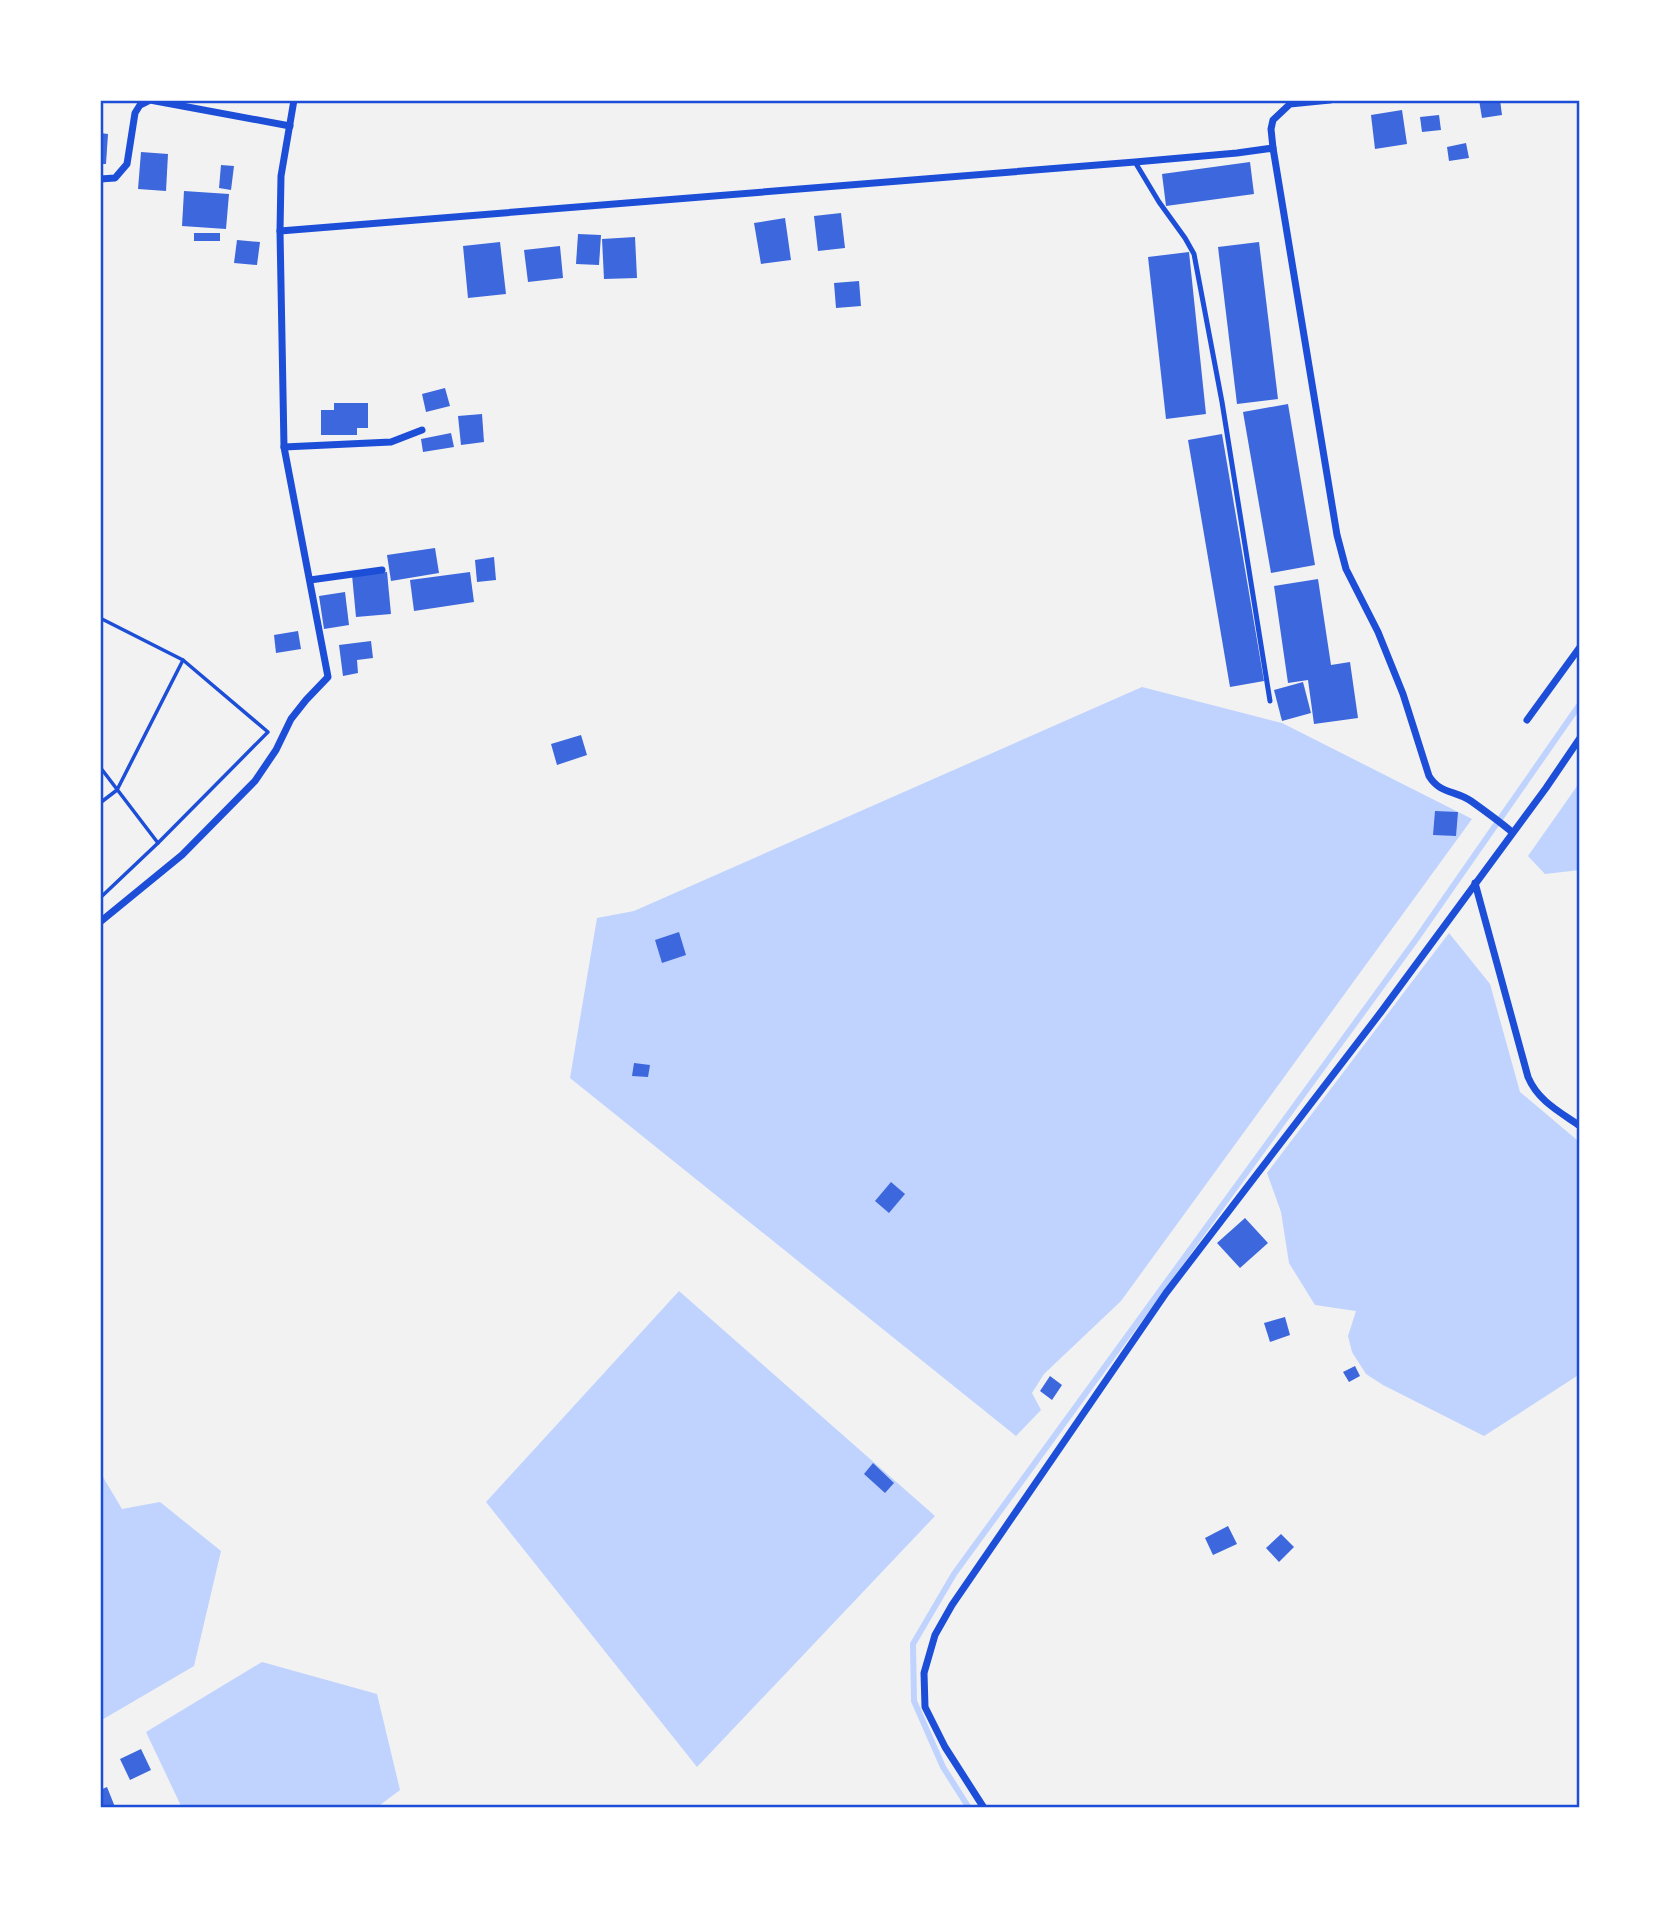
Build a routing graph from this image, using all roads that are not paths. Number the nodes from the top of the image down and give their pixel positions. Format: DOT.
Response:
graph roads {
  1 [pos="294,100"];
  2 [pos="1330,100"];
  3 [pos="290,125"];
  4 [pos="1273,148"];
  5 [pos="1135,162"];
  6 [pos="100,178"];
  7 [pos="279,231"];
  8 [pos="422,430"];
  9 [pos="284,447"];
  10 [pos="382,570"];
  11 [pos="310,580"];
  12 [pos="1580,648"];
  13 [pos="1270,701"];
  14 [pos="1527,720"];
  15 [pos="1580,738"];
  16 [pos="1512,832"];
  17 [pos="1475,883"];
  18 [pos="100,922"];
  19 [pos="1580,1126"];
  20 [pos="984,1808"];
  1 -- 3 [label="street"];
  2 -- 4 [label="street"];
  3 -- 6 [label="street"];
  3 -- 7 [label="street"];
  4 -- 5 [label="street"];
  4 -- 16 [label="street"];
  5 -- 7 [label="street"];
  5 -- 13 [label="lane"];
  7 -- 9 [label="street"];
  8 -- 9 [label="street"];
  9 -- 11 [label="street"];
  10 -- 11 [label="street"];
  11 -- 18 [label="street"];
  12 -- 14 [label="street"];
  15 -- 16 [label="street"];
  16 -- 17 [label="street"];
  17 -- 19 [label="street"];
  17 -- 20 [label="street"];
}
